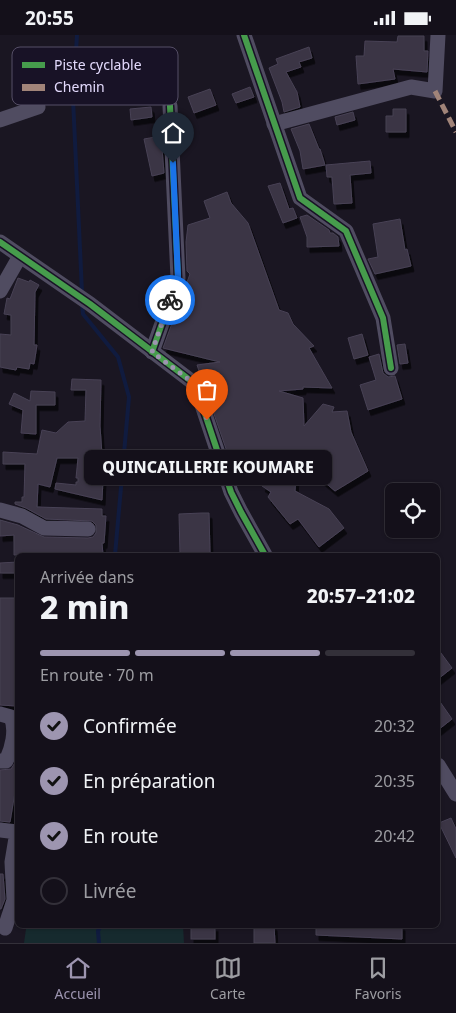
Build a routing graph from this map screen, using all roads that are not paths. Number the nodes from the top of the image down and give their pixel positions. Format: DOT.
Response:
graph roads {
  1 [pos="244,35"];
  2 [pos="438,35"];
  3 [pos="170,106"];
  4 [pos="38,107"];
  5 [pos="0,120"];
  6 [pos="274,124"];
  7 [pos="0,243"];
  8 [pos="20,256"];
  9 [pos="0,291"];
  10 [pos="152,352"];
  11 [pos="391,368"];
  12 [pos="0,510"];
  13 [pos="88,529"];
  14 [pos="264,553"];
  15 [pos="0,714"];
  16 [pos="0,761"];
  17 [pos="440,769"];
  18 [pos="456,794"];
  19 [pos="0,831"];
  20 [pos="15,832"];
  21 [pos="15,847"];
  22 [pos="6,928"];
  1 -- 6 [label="street"];
  2 -- 6 [label="street"];
  3 -- 10 [label="street"];
  4 -- 5 [label="street"];
  6 -- 11 [label="street"];
  7 -- 8 [label="street"];
  8 -- 9 [label="street"];
  8 -- 10 [label="street"];
  10 -- 14 [label="street"];
  12 -- 13 [label="street"];
  15 -- 16 [label="street"];
  17 -- 18 [label="street"];
  19 -- 20 [label="street"];
  21 -- 22 [label="street"];
}
